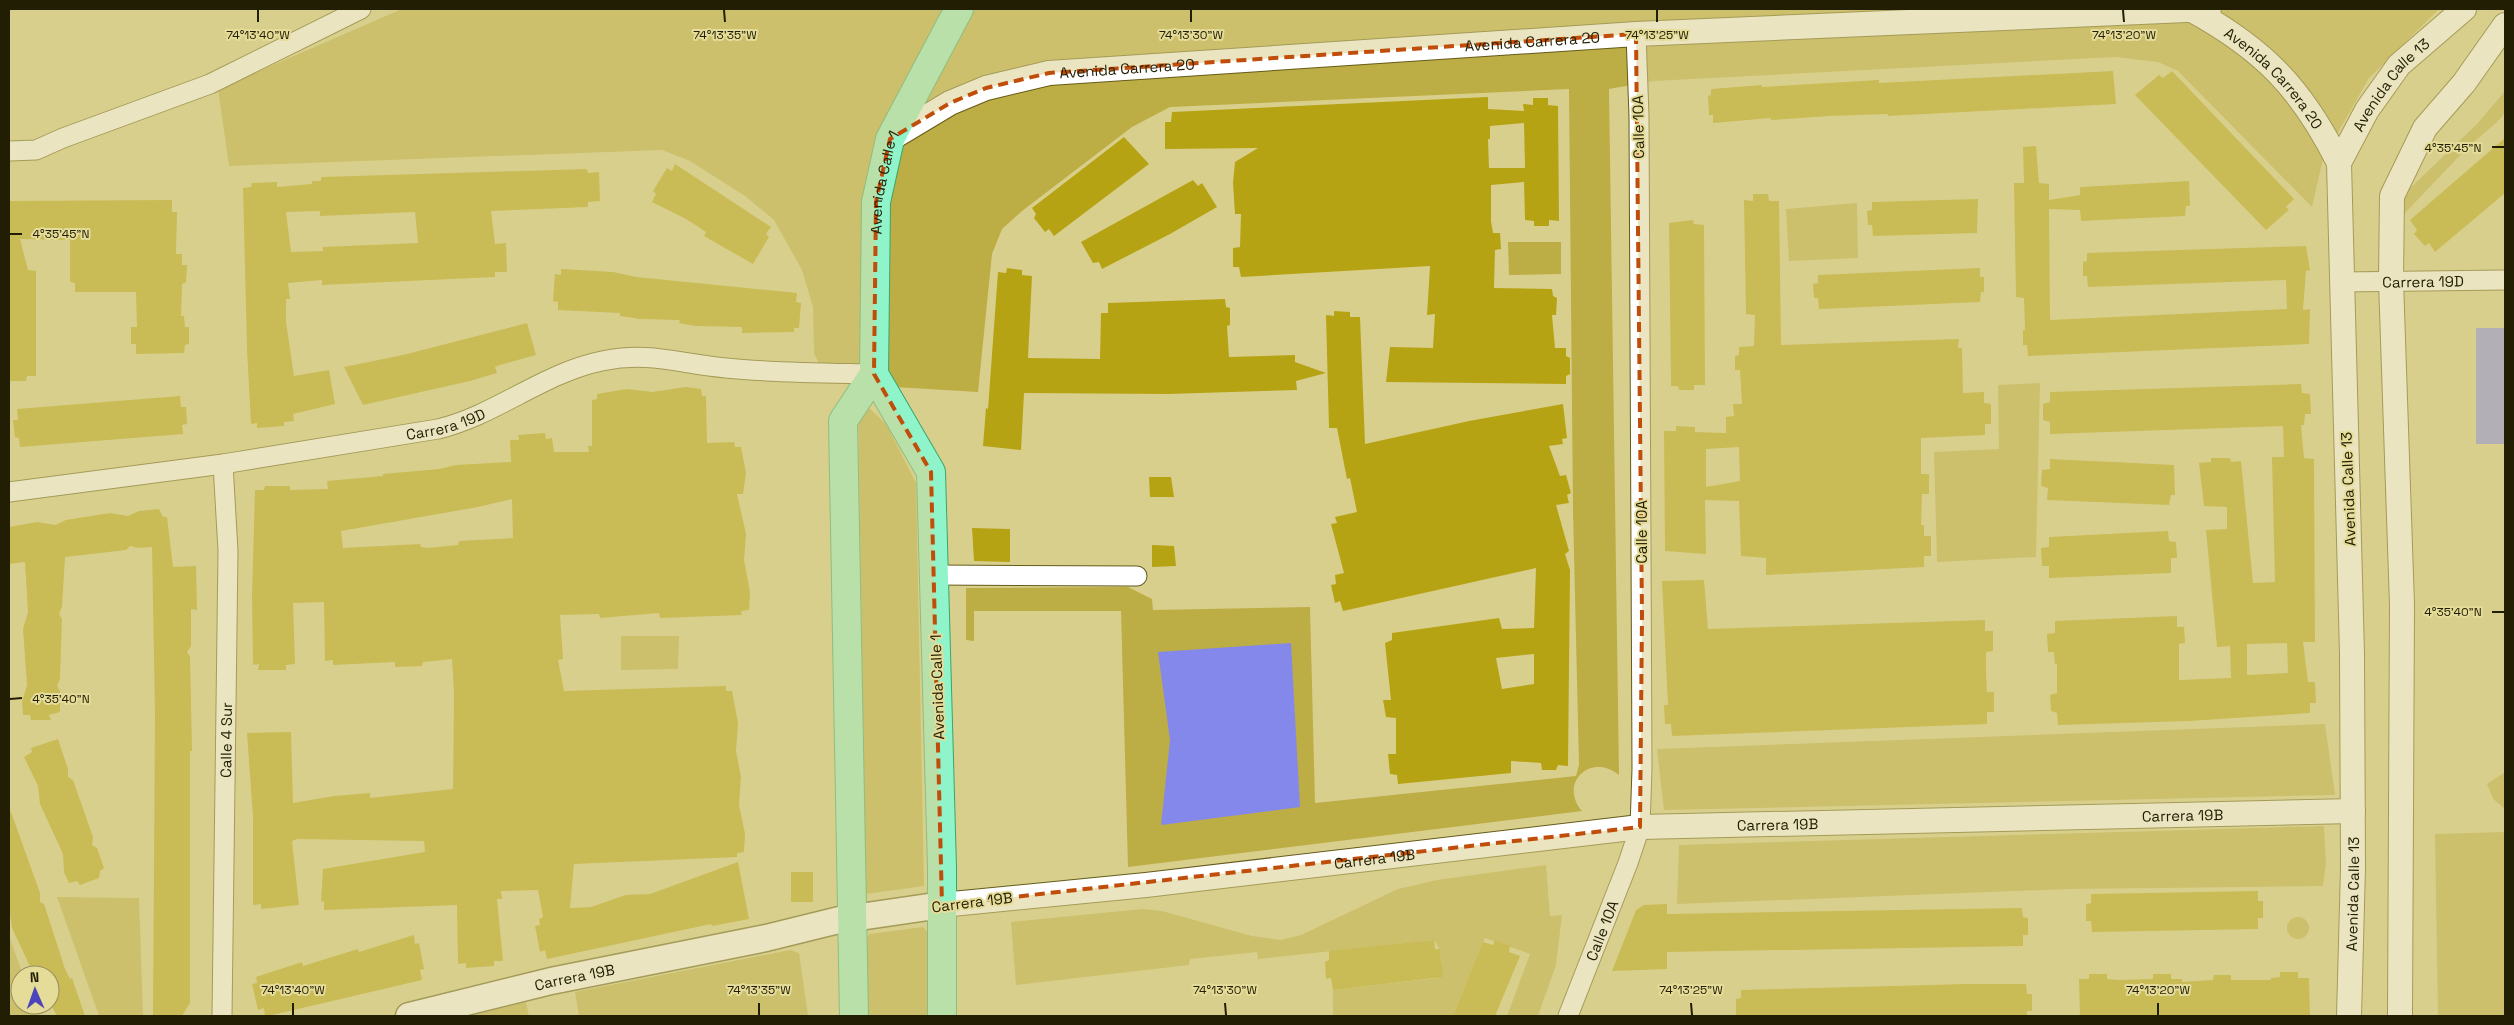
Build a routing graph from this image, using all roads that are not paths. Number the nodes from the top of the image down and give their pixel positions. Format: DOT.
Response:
graph roads {
  1 [pos="361,9"];
  2 [pos="960,9"];
  3 [pos="2190,9"];
  4 [pos="2209,9"];
  5 [pos="2464,9"];
  6 [pos="2505,25"];
  7 [pos="1636,34"];
  8 [pos="2505,53"];
  9 [pos="2464,83"];
  10 [pos="890,140"];
  11 [pos="9,150"];
  12 [pos="2339,164"];
  13 [pos="2505,280"];
  14 [pos="2391,281"];
  15 [pos="2342,282"];
  16 [pos="874,374"];
  17 [pos="223,464"];
  18 [pos="9,492"];
  19 [pos="933,575"];
  20 [pos="1137,576"];
  21 [pos="2353,811"];
  22 [pos="1640,827"];
  23 [pos="942,905"];
  24 [pos="852,918"];
  25 [pos="222,1016"];
  26 [pos="409,1016"];
  27 [pos="854,1016"];
  28 [pos="942,1016"];
  29 [pos="1568,1016"];
  30 [pos="2349,1016"];
  31 [pos="2400,1016"];
  1 -- 11 [label="street"];
  2 -- 10 [label="main road, Avenida Calle 1"];
  3 -- 4 [label="street, Avenida Carrera 20"];
  3 -- 7 [label="street, Avenida Carrera 20"];
  3 -- 12 [label="street, Avenida Carrera 20"];
  5 -- 12 [label="street, Avenida Calle 13"];
  6 -- 9 [label="street"];
  7 -- 10 [label="street, Avenida Carrera 20"];
  7 -- 22 [label="street, Calle 10A"];
  8 -- 9 [label="street"];
  9 -- 14 [label="street"];
  10 -- 16 [label="main road, Avenida Calle 1"];
  12 -- 15 [label="street, Avenida Calle 13"];
  13 -- 14 [label="street, Carrera 19D"];
  14 -- 15 [label="street, Carrera 19D"];
  14 -- 31 [label="street"];
  15 -- 21 [label="street, Avenida Calle 13"];
  16 -- 17 [label="street, Carrera 19D"];
  16 -- 19 [label="main road, Avenida Calle 1"];
  16 -- 24 [label="main road"];
  17 -- 18 [label="street, Carrera 19D"];
  17 -- 25 [label="street, Calle 4 Sur"];
  19 -- 20 [label="street"];
  19 -- 23 [label="main road, Avenida Calle 1"];
  21 -- 22 [label="street, Carrera 19B"];
  21 -- 30 [label="street, Avenida Calle 13"];
  22 -- 23 [label="street, Carrera 19B"];
  22 -- 29 [label="street, Calle 10A"];
  23 -- 24 [label="main road, Carrera 19B"];
  23 -- 28 [label="main road, Avenida Calle 1"];
  24 -- 26 [label="main road, Carrera 19B"];
  24 -- 27 [label="main road"];
}
